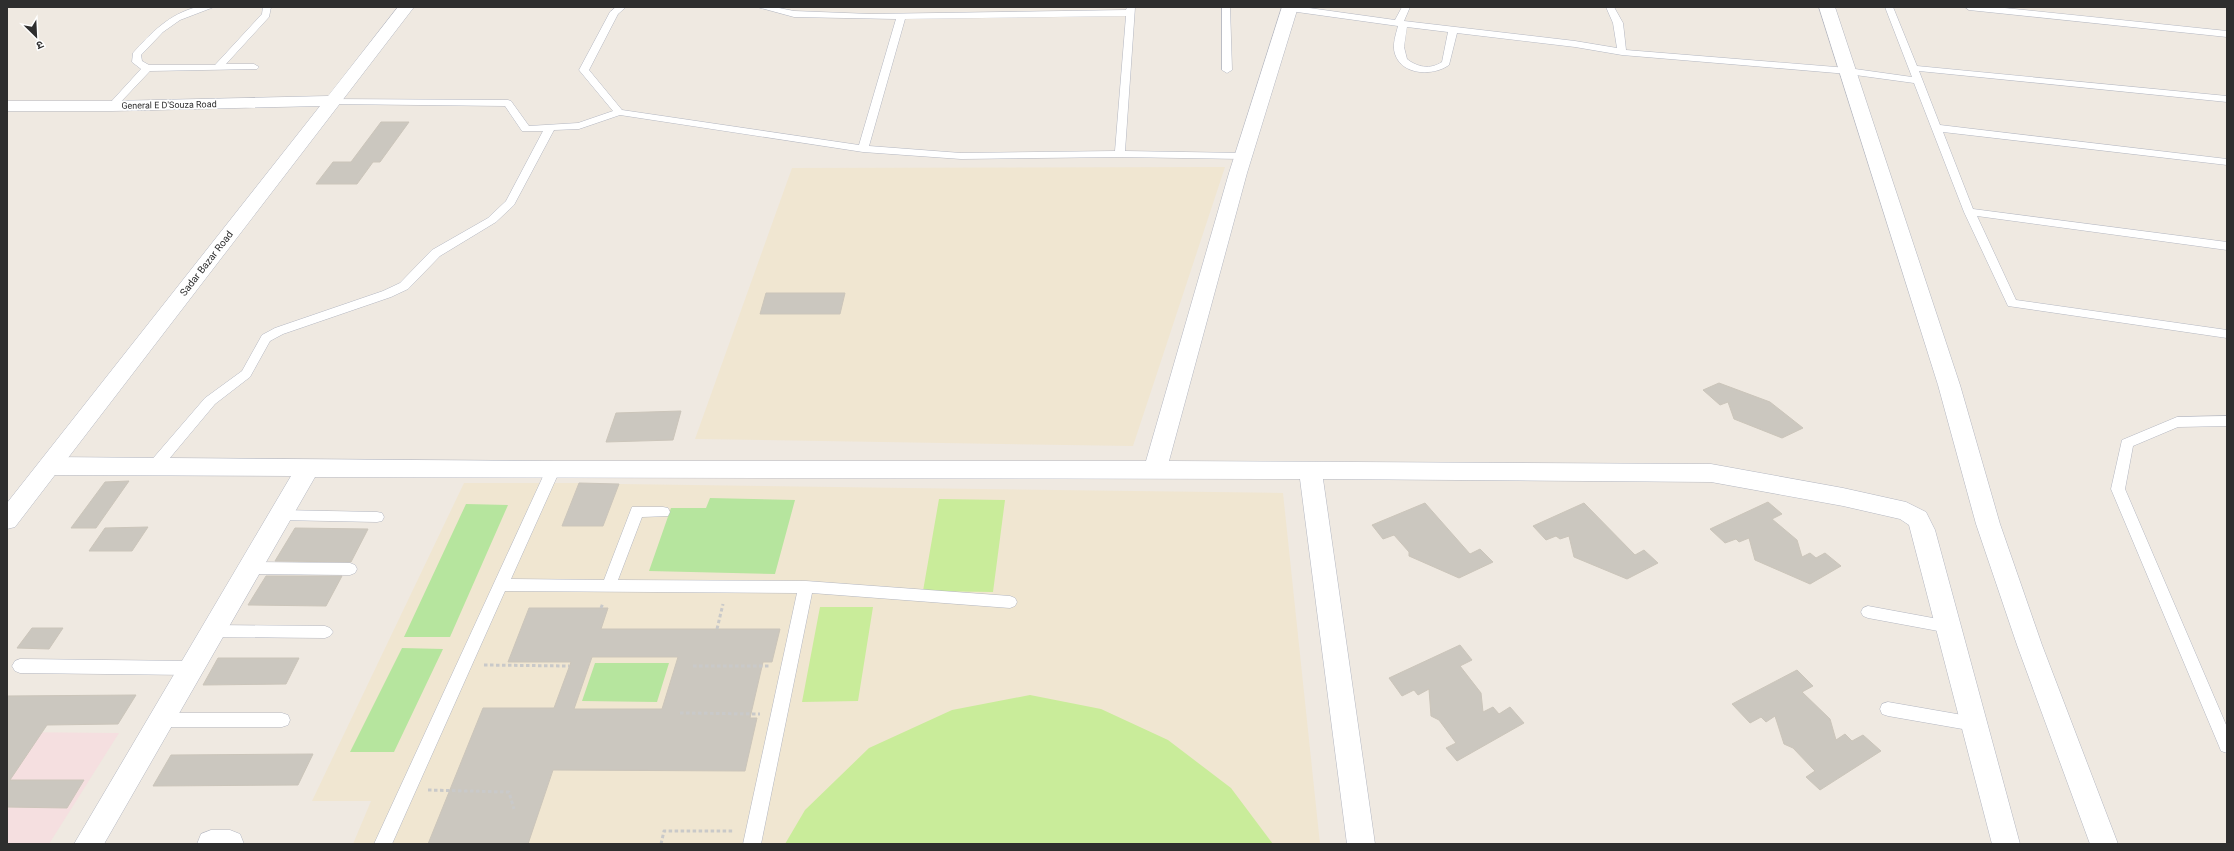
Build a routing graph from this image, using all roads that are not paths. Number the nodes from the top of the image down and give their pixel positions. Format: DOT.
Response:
graph roads {
  1 [pos="210,7"];
  2 [pos="267,7"];
  3 [pos="406,7"];
  4 [pos="622,7"];
  5 [pos="763,7"];
  6 [pos="1226,7"];
  7 [pos="1290,7"];
  8 [pos="1406,7"];
  9 [pos="1610,7"];
  10 [pos="1827,7"];
  11 [pos="1889,7"];
  12 [pos="1969,7"];
  13 [pos="1130,10"];
  14 [pos="901,17"];
  15 [pos="1401,23"];
  16 [pos="1453,30"];
  17 [pos="2227,34"];
  18 [pos="1622,52"];
  19 [pos="218,67"];
  20 [pos="254,67"];
  21 [pos="147,68"];
  22 [pos="1913,68"];
  23 [pos="1227,70"];
  24 [pos="1848,71"];
  25 [pos="1918,81"];
  26 [pos="2227,99"];
  27 [pos="332,101"];
  28 [pos="7,106"];
  29 [pos="112,106"];
  30 [pos="619,112"];
  31 [pos="550,128"];
  32 [pos="1936,128"];
  33 [pos="863,149"];
  34 [pos="1120,154"];
  35 [pos="1243,156"];
  36 [pos="2227,162"];
  37 [pos="1969,212"];
  38 [pos="2227,246"];
  39 [pos="2227,334"];
  40 [pos="2227,421"];
  41 [pos="49,466"];
  42 [pos="154,467"];
  43 [pos="308,468"];
  44 [pos="553,470"];
  45 [pos="1154,470"];
  46 [pos="1310,470"];
  47 [pos="663,512"];
  48 [pos="280,515"];
  49 [pos="377,516"];
  50 [pos="7,520"];
  51 [pos="249,568"];
  52 [pos="350,569"];
  53 [pos="500,585"];
  54 [pos="609,585"];
  55 [pos="806,587"];
  56 [pos="1010,602"];
  57 [pos="1868,612"];
  58 [pos="1948,627"];
  59 [pos="212,631"];
  60 [pos="324,632"];
  61 [pos="20,666"];
  62 [pos="191,668"];
  63 [pos="1888,710"];
  64 [pos="160,720"];
  65 [pos="282,720"];
  66 [pos="1974,724"];
  67 [pos="2227,746"];
  68 [pos="753,837"];
  69 [pos="88,844"];
  70 [pos="211,844"];
  71 [pos="230,844"];
  72 [pos="383,844"];
  73 [pos="1361,844"];
  74 [pos="2006,844"];
  75 [pos="2104,844"];
  1 -- 21 [label="lane"];
  2 -- 19 [label="lane"];
  3 -- 27 [label="street, Sadar Bazar Road"];
  4 -- 30 [label="lane"];
  5 -- 14 [label="lane"];
  6 -- 23 [label="lane"];
  7 -- 15 [label="lane"];
  7 -- 35 [label="street"];
  8 -- 15 [label="lane"];
  9 -- 18 [label="lane"];
  10 -- 24 [label="street"];
  11 -- 22 [label="lane"];
  12 -- 17 [label="lane"];
  13 -- 14 [label="lane"];
  13 -- 34 [label="lane"];
  14 -- 33 [label="lane"];
  15 -- 16 [label="lane"];
  15 -- 16 [label="lane"];
  16 -- 18 [label="lane"];
  18 -- 24 [label="lane"];
  19 -- 20 [label="lane"];
  19 -- 21 [label="lane"];
  21 -- 29 [label="lane"];
  22 -- 25 [label="lane"];
  22 -- 26 [label="lane"];
  24 -- 25 [label="lane"];
  24 -- 75 [label="street"];
  25 -- 32 [label="lane"];
  27 -- 29 [label="street, General E D'Souza Road"];
  27 -- 31 [label="lane"];
  27 -- 41 [label="street, Sadar Bazar Road"];
  28 -- 29 [label="street, General E D'Souza Road"];
  30 -- 31 [label="lane"];
  30 -- 33 [label="lane"];
  31 -- 42 [label="lane"];
  32 -- 36 [label="lane"];
  32 -- 37 [label="lane"];
  33 -- 34 [label="lane"];
  34 -- 35 [label="lane"];
  35 -- 45 [label="street"];
  37 -- 38 [label="lane"];
  37 -- 39 [label="lane"];
  40 -- 67 [label="lane"];
  41 -- 42 [label="street"];
  41 -- 50 [label="street, Sadar Bazar Road"];
  42 -- 43 [label="street"];
  43 -- 44 [label="street"];
  43 -- 48 [label="street"];
  44 -- 45 [label="street"];
  44 -- 53 [label="lane"];
  45 -- 46 [label="street"];
  46 -- 58 [label="street"];
  46 -- 73 [label="street"];
  47 -- 54 [label="lane"];
  48 -- 49 [label="lane"];
  48 -- 51 [label="street"];
  51 -- 52 [label="lane"];
  51 -- 59 [label="street"];
  53 -- 54 [label="lane"];
  53 -- 72 [label="lane"];
  54 -- 55 [label="lane"];
  55 -- 56 [label="lane"];
  55 -- 68 [label="lane"];
  57 -- 58 [label="lane"];
  58 -- 66 [label="street"];
  59 -- 60 [label="lane"];
  59 -- 62 [label="street"];
  61 -- 62 [label="lane"];
  62 -- 64 [label="street"];
  63 -- 66 [label="lane"];
  64 -- 65 [label="lane"];
  64 -- 69 [label="street"];
  66 -- 74 [label="street"];
  70 -- 71 [label="street"];
}
